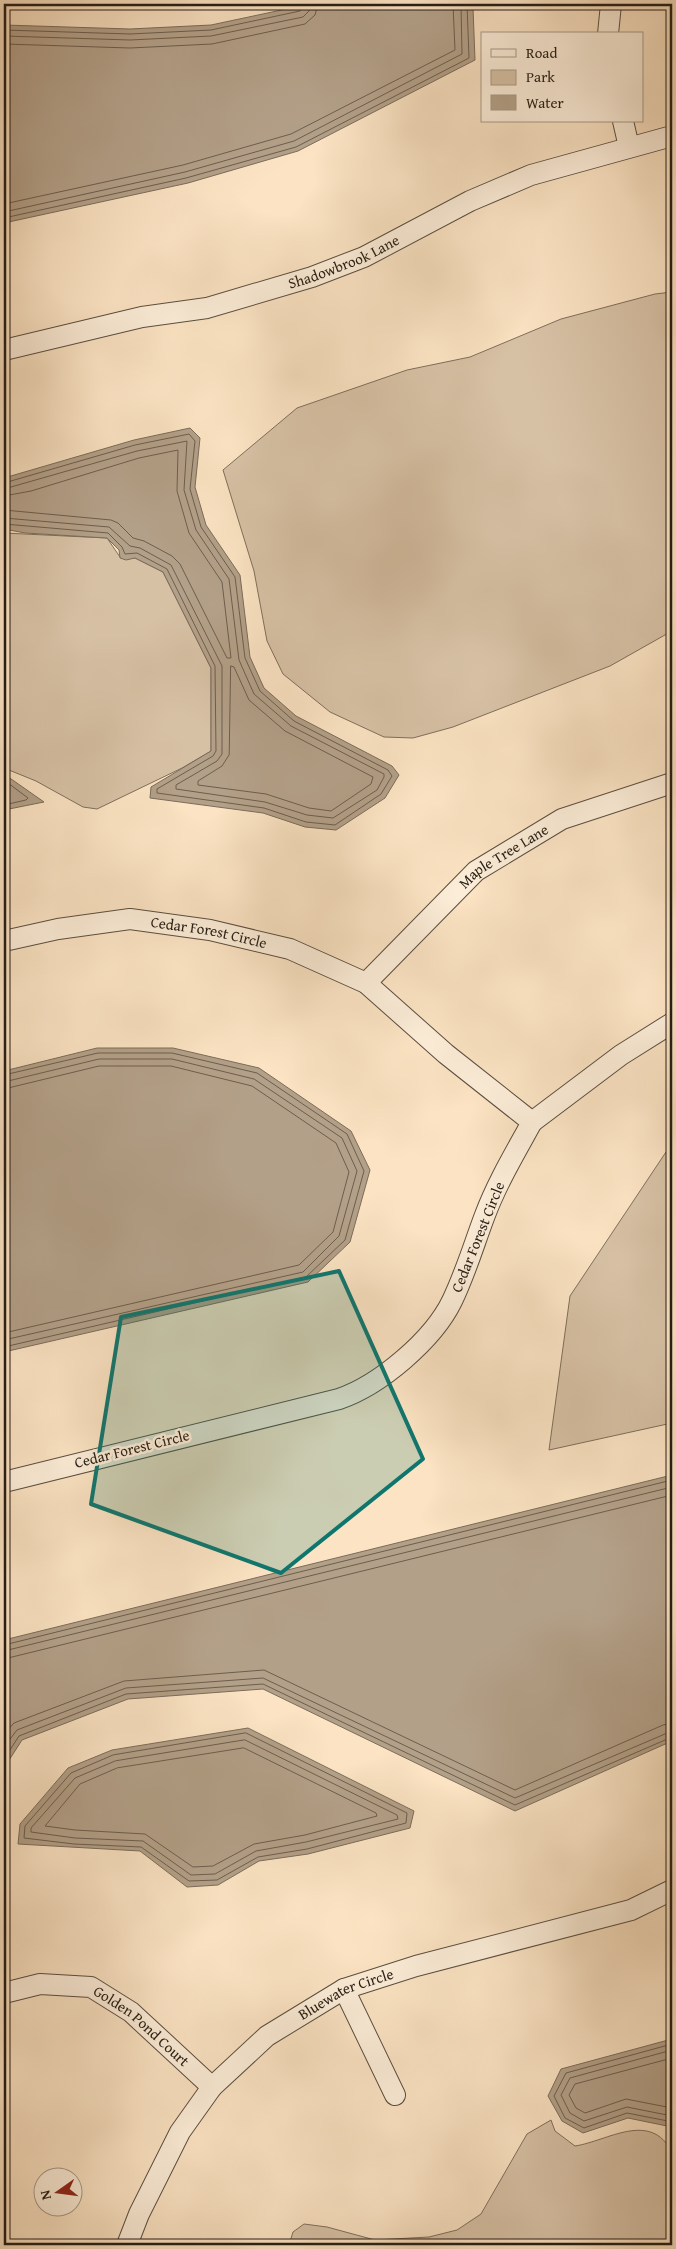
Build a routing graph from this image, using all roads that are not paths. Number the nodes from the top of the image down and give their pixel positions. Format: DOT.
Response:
graph roads {
  1 [pos="611,4"];
  2 [pos="608,32"];
  3 [pos="624,122"];
  4 [pos="672,136"];
  5 [pos="629,147"];
  6 [pos="4,350"];
  7 [pos="672,783"];
  8 [pos="4,941"];
  9 [pos="366,983"];
  10 [pos="672,1023"];
  11 [pos="532,1122"];
  12 [pos="4,1482"];
  13 [pos="672,1890"];
  14 [pos="344,1989"];
  15 [pos="4,1993"];
  16 [pos="212,2087"];
  17 [pos="395,2095"];
  18 [pos="127,2245"];
  1 -- 2 [label="street"];
  3 -- 5 [label="street"];
  4 -- 5 [label="street, Shadowbrook Lane"];
  5 -- 6 [label="street, Shadowbrook Lane"];
  7 -- 9 [label="street, Maple Tree Lane"];
  8 -- 9 [label="street, Cedar Forest Circle"];
  9 -- 11 [label="street, Cedar Forest Circle"];
  10 -- 11 [label="street"];
  11 -- 12 [label="street, Cedar Forest Circle"];
  13 -- 14 [label="street, Bluewater Circle"];
  14 -- 16 [label="street, Bluewater Circle"];
  14 -- 17 [label="street"];
  15 -- 16 [label="street, Golden Pond Court"];
  16 -- 18 [label="street, Bluewater Circle"];
}
